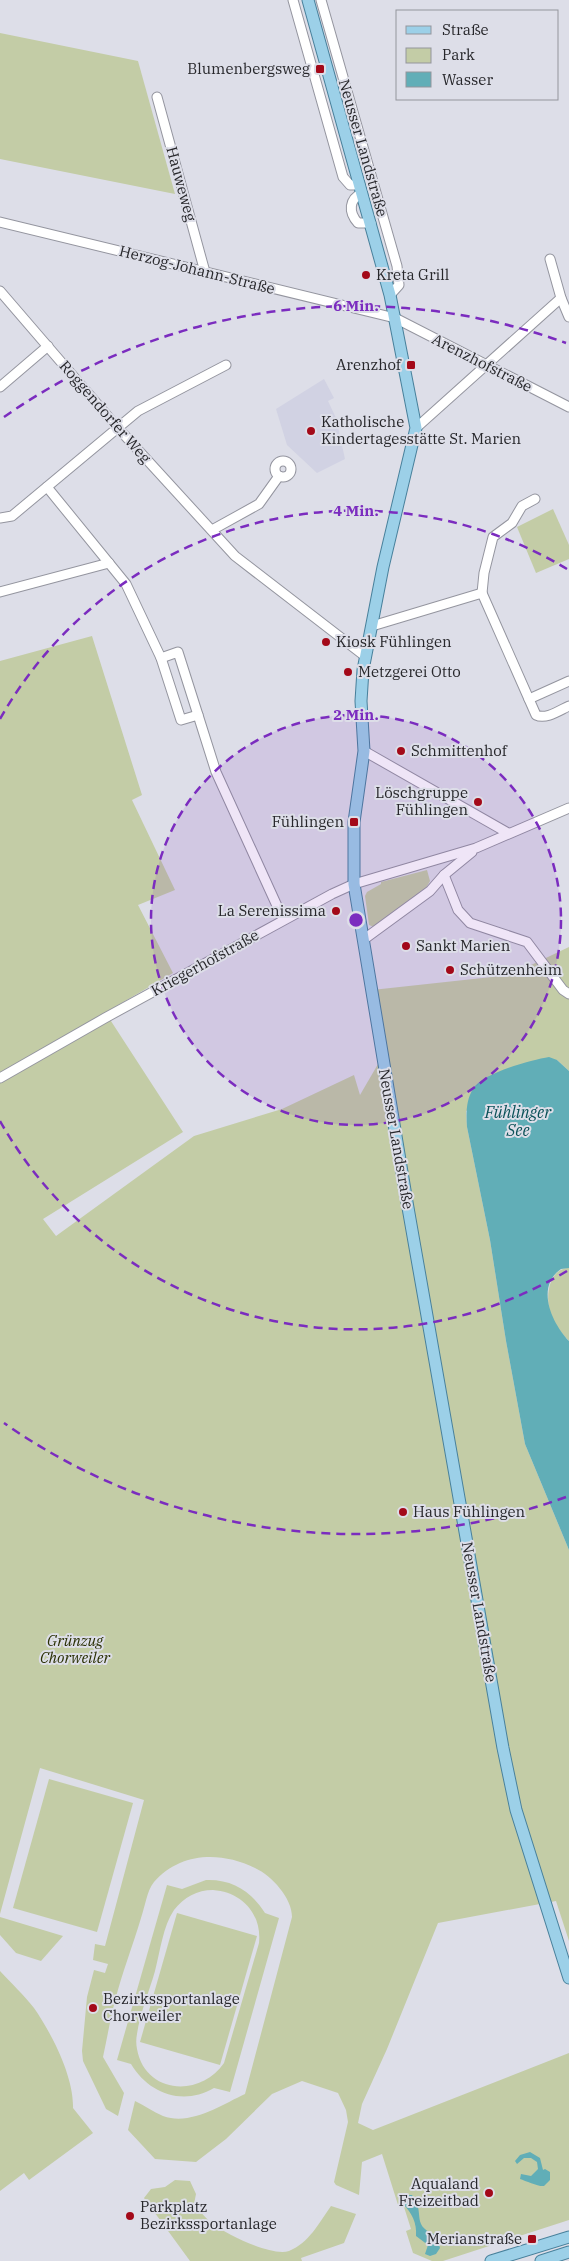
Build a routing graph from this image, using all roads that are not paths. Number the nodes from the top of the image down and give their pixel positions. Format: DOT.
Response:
graph roads {
  1 [pos="293,0"];
  2 [pos="308,0"];
  3 [pos="321,0"];
  4 [pos="157,97"];
  5 [pos="345,182"];
  6 [pos="361,189"];
  7 [pos="351,203"];
  8 [pos="0,222"];
  9 [pos="371,223"];
  10 [pos="550,259"];
  11 [pos="205,272"];
  12 [pos="0,291"];
  13 [pos="390,295"];
  14 [pos="561,298"];
  15 [pos="569,317"];
  16 [pos="395,318"];
  17 [pos="48,346"];
  18 [pos="226,365"];
  19 [pos="485,365"];
  20 [pos="0,388"];
  21 [pos="569,406"];
  22 [pos="116,427"];
  23 [pos="416,428"];
  24 [pos="279,476"];
  25 [pos="47,487"];
  26 [pos="535,499"];
  27 [pos="0,518"];
  28 [pos="212,530"];
  29 [pos="109,563"];
  30 [pos="0,592"];
  31 [pos="482,593"];
  32 [pos="372,626"];
  33 [pos="366,657"];
  34 [pos="161,658"];
  35 [pos="569,681"];
  36 [pos="529,699"];
  37 [pos="569,706"];
  38 [pos="198,715"];
  39 [pos="364,751"];
  40 [pos="569,808"];
  41 [pos="508,833"];
  42 [pos="476,848"];
  43 [pos="444,875"];
  44 [pos="354,884"];
  45 [pos="283,919"];
  46 [pos="363,940"];
  47 [pos="569,994"];
  48 [pos="0,1078"];
  49 [pos="569,1978"];
  50 [pos="569,2237"];
  51 [pos="569,2252"];
  52 [pos="491,2261"];
  53 [pos="541,2261"];
  1 -- 5 [label="street, Neusser Landstraße"];
  2 -- 6 [label="main road, Neusser Landstraße"];
  3 -- 13 [label="street, Neusser Landstraße"];
  4 -- 11 [label="street, Hauweweg"];
  5 -- 6 [label="street, Neusser Landstraße"];
  5 -- 7 [label="street, Neusser Landstraße"];
  6 -- 7 [label="street, Neusser Landstraße"];
  6 -- 9 [label="main road, Neusser Landstraße"];
  7 -- 9 [label="street, Neusser Landstraße"];
  8 -- 11 [label="street, Herzog-Johann-Straße"];
  9 -- 13 [label="main road, Neusser Landstraße"];
  10 -- 14 [label="street"];
  11 -- 16 [label="street, Herzog-Johann-Straße"];
  12 -- 17 [label="street, Roggendorfer Weg"];
  13 -- 16 [label="main road, Neusser Landstraße"];
  14 -- 15 [label="street"];
  14 -- 19 [label="street"];
  16 -- 19 [label="street, Arenzhofstraße"];
  16 -- 23 [label="main road, Neusser Landstraße"];
  17 -- 20 [label="street"];
  17 -- 22 [label="street, Roggendorfer Weg"];
  18 -- 22 [label="street"];
  19 -- 21 [label="street, Arenzhofstraße"];
  19 -- 23 [label="street"];
  22 -- 25 [label="street"];
  22 -- 28 [label="street, Roggendorfer Weg"];
  23 -- 32 [label="main road, Neusser Landstraße"];
  24 -- 28 [label="street"];
  25 -- 27 [label="street"];
  25 -- 29 [label="street"];
  26 -- 31 [label="street"];
  28 -- 33 [label="street, Roggendorfer Weg"];
  29 -- 30 [label="street"];
  29 -- 34 [label="street"];
  31 -- 32 [label="street"];
  31 -- 36 [label="street"];
  32 -- 33 [label="main road, Neusser Landstraße"];
  33 -- 39 [label="main road, Neusser Landstraße"];
  34 -- 38 [label="street"];
  34 -- 38 [label="street"];
  35 -- 36 [label="street"];
  36 -- 37 [label="street"];
  38 -- 45 [label="street"];
  39 -- 41 [label="street"];
  39 -- 44 [label="main road, Neusser Landstraße"];
  40 -- 41 [label="street, Kriegerhofstraße"];
  41 -- 42 [label="street, Kriegerhofstraße"];
  42 -- 43 [label="street, Kriegerhofstraße"];
  42 -- 44 [label="street, Kriegerhofstraße"];
  43 -- 46 [label="street, Kriegerhofstraße"];
  43 -- 47 [label="street"];
  44 -- 45 [label="street, Kriegerhofstraße"];
  44 -- 46 [label="main road, Neusser Landstraße"];
  45 -- 48 [label="street, Kriegerhofstraße"];
  46 -- 49 [label="main road, Neusser Landstraße"];
  50 -- 52 [label="main road"];
  51 -- 53 [label="main road"];
}
